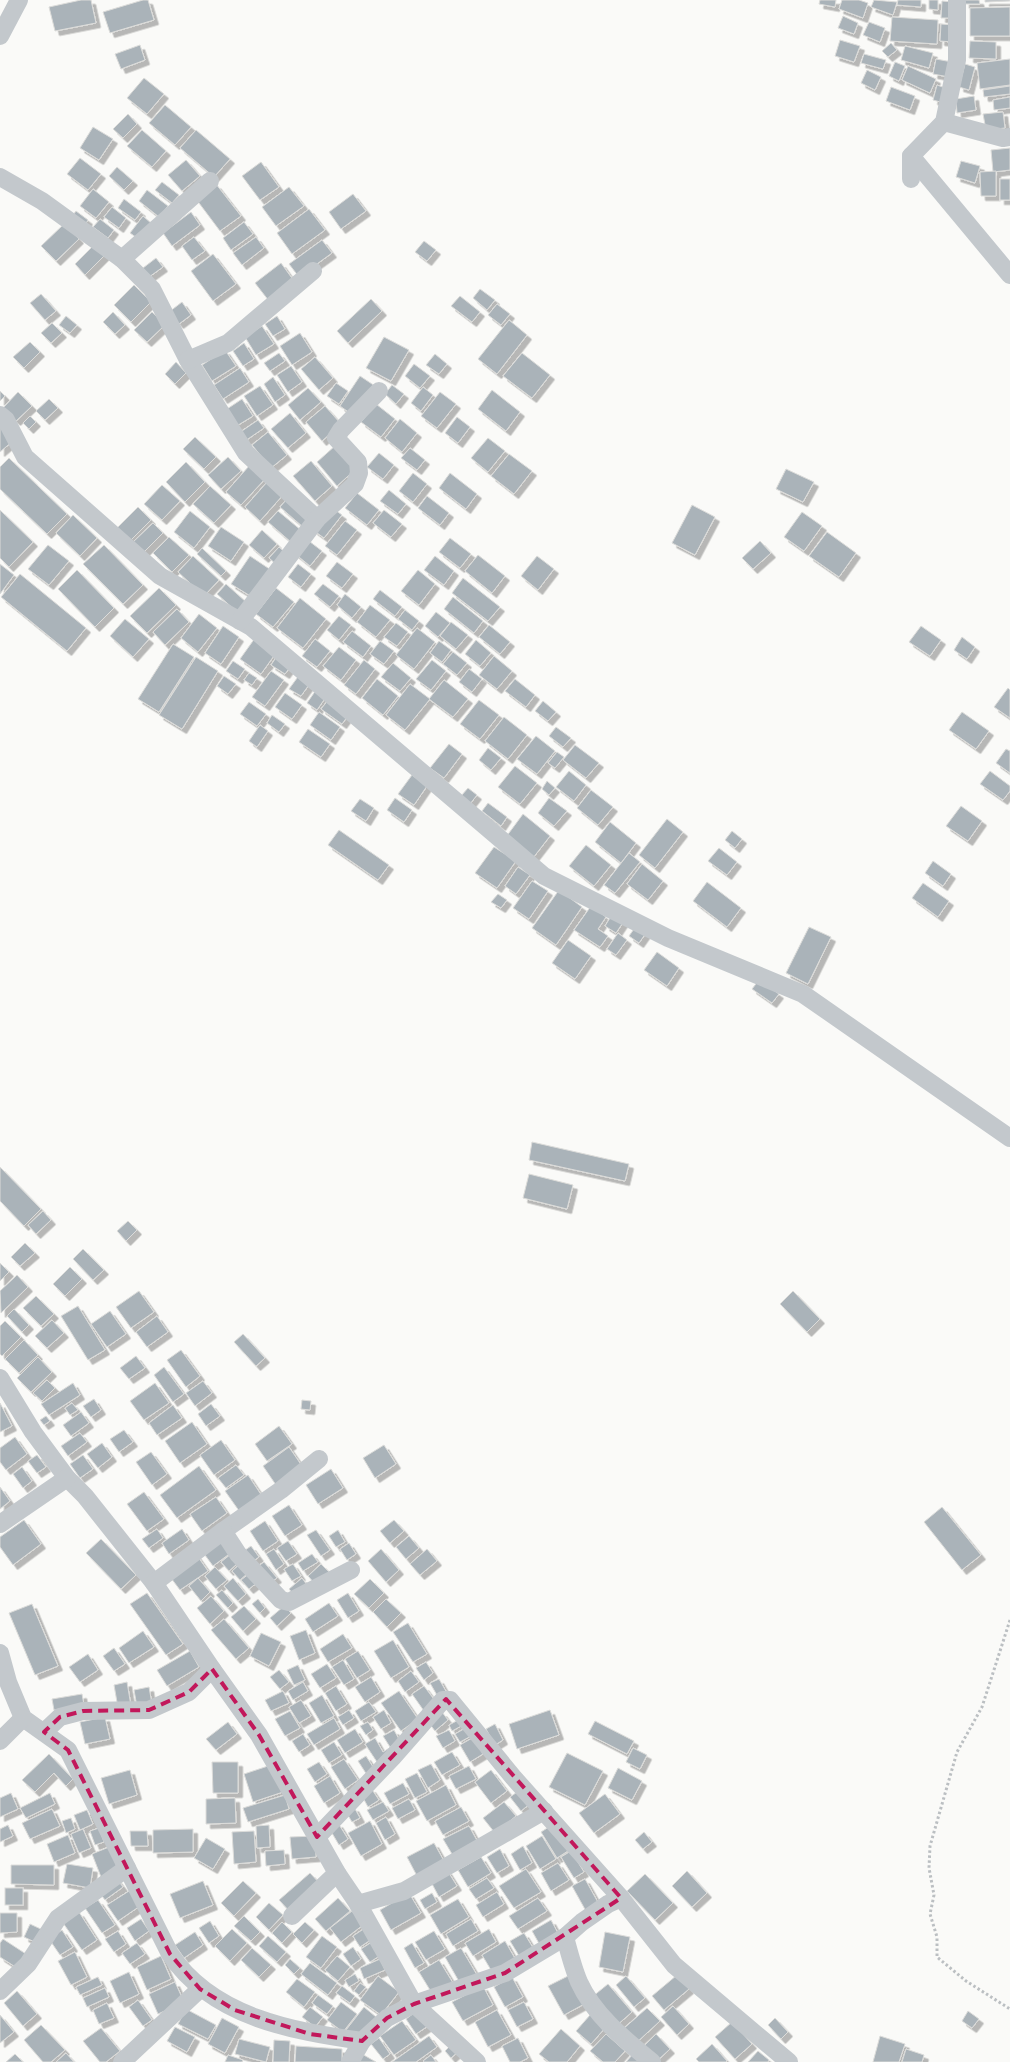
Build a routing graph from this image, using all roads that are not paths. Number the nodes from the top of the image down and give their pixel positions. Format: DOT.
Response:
graph roads {
  1 [pos="19,0"];
  2 [pos="957,0"];
  3 [pos="0,36"];
  4 [pos="944,122"];
  5 [pos="1010,137"];
  6 [pos="912,156"];
  7 [pos="0,177"];
  8 [pos="911,179"];
  9 [pos="210,181"];
  10 [pos="122,259"];
  11 [pos="313,271"];
  12 [pos="1010,276"];
  13 [pos="188,360"];
  14 [pos="379,391"];
  15 [pos="0,415"];
  16 [pos="317,519"];
  17 [pos="240,621"];
  18 [pos="1010,1138"];
  19 [pos="0,1378"];
  20 [pos="319,1459"];
  21 [pos="67,1478"];
  22 [pos="0,1524"];
  23 [pos="223,1531"];
  24 [pos="350,1570"];
  25 [pos="154,1582"];
  26 [pos="0,1653"];
  27 [pos="212,1669"];
  28 [pos="23,1718"];
  29 [pos="44,1732"];
  30 [pos="0,1741"];
  31 [pos="544,1810"];
  32 [pos="317,1837"];
  33 [pos="127,1868"];
  34 [pos="337,1873"];
  35 [pos="621,1898"];
  36 [pos="358,1904"];
  37 [pos="292,1916"];
  38 [pos="565,1937"];
  39 [pos="200,1989"];
  40 [pos="0,1991"];
  41 [pos="414,2004"];
  42 [pos="362,2042"];
  43 [pos="122,2062"];
  44 [pos="350,2062"];
  45 [pos="477,2062"];
  46 [pos="652,2062"];
  47 [pos="789,2062"];
  1 -- 3 [label="street"];
  2 -- 4 [label="street"];
  4 -- 5 [label="street"];
  4 -- 6 [label="street"];
  6 -- 8 [label="street"];
  6 -- 12 [label="street"];
  7 -- 10 [label="street"];
  9 -- 10 [label="street"];
  10 -- 13 [label="street"];
  11 -- 13 [label="street"];
  13 -- 16 [label="street"];
  14 -- 16 [label="street"];
  15 -- 17 [label="street"];
  16 -- 17 [label="street"];
  17 -- 18 [label="street"];
  19 -- 21 [label="street"];
  20 -- 23 [label="street"];
  21 -- 22 [label="street"];
  21 -- 25 [label="street"];
  23 -- 24 [label="street"];
  23 -- 25 [label="street"];
  25 -- 27 [label="street"];
  26 -- 28 [label="street"];
  27 -- 29 [label="street"];
  27 -- 32 [label="street"];
  28 -- 29 [label="street"];
  28 -- 30 [label="street"];
  29 -- 33 [label="street"];
  31 -- 32 [label="street"];
  31 -- 35 [label="street"];
  31 -- 36 [label="street"];
  32 -- 34 [label="street"];
  33 -- 39 [label="street"];
  33 -- 40 [label="street"];
  34 -- 36 [label="street"];
  34 -- 37 [label="street"];
  35 -- 38 [label="street"];
  35 -- 47 [label="street"];
  36 -- 41 [label="street"];
  38 -- 41 [label="street"];
  38 -- 46 [label="street"];
  39 -- 42 [label="street"];
  39 -- 43 [label="street"];
  41 -- 42 [label="street"];
  41 -- 45 [label="street"];
  42 -- 44 [label="street"];
}
